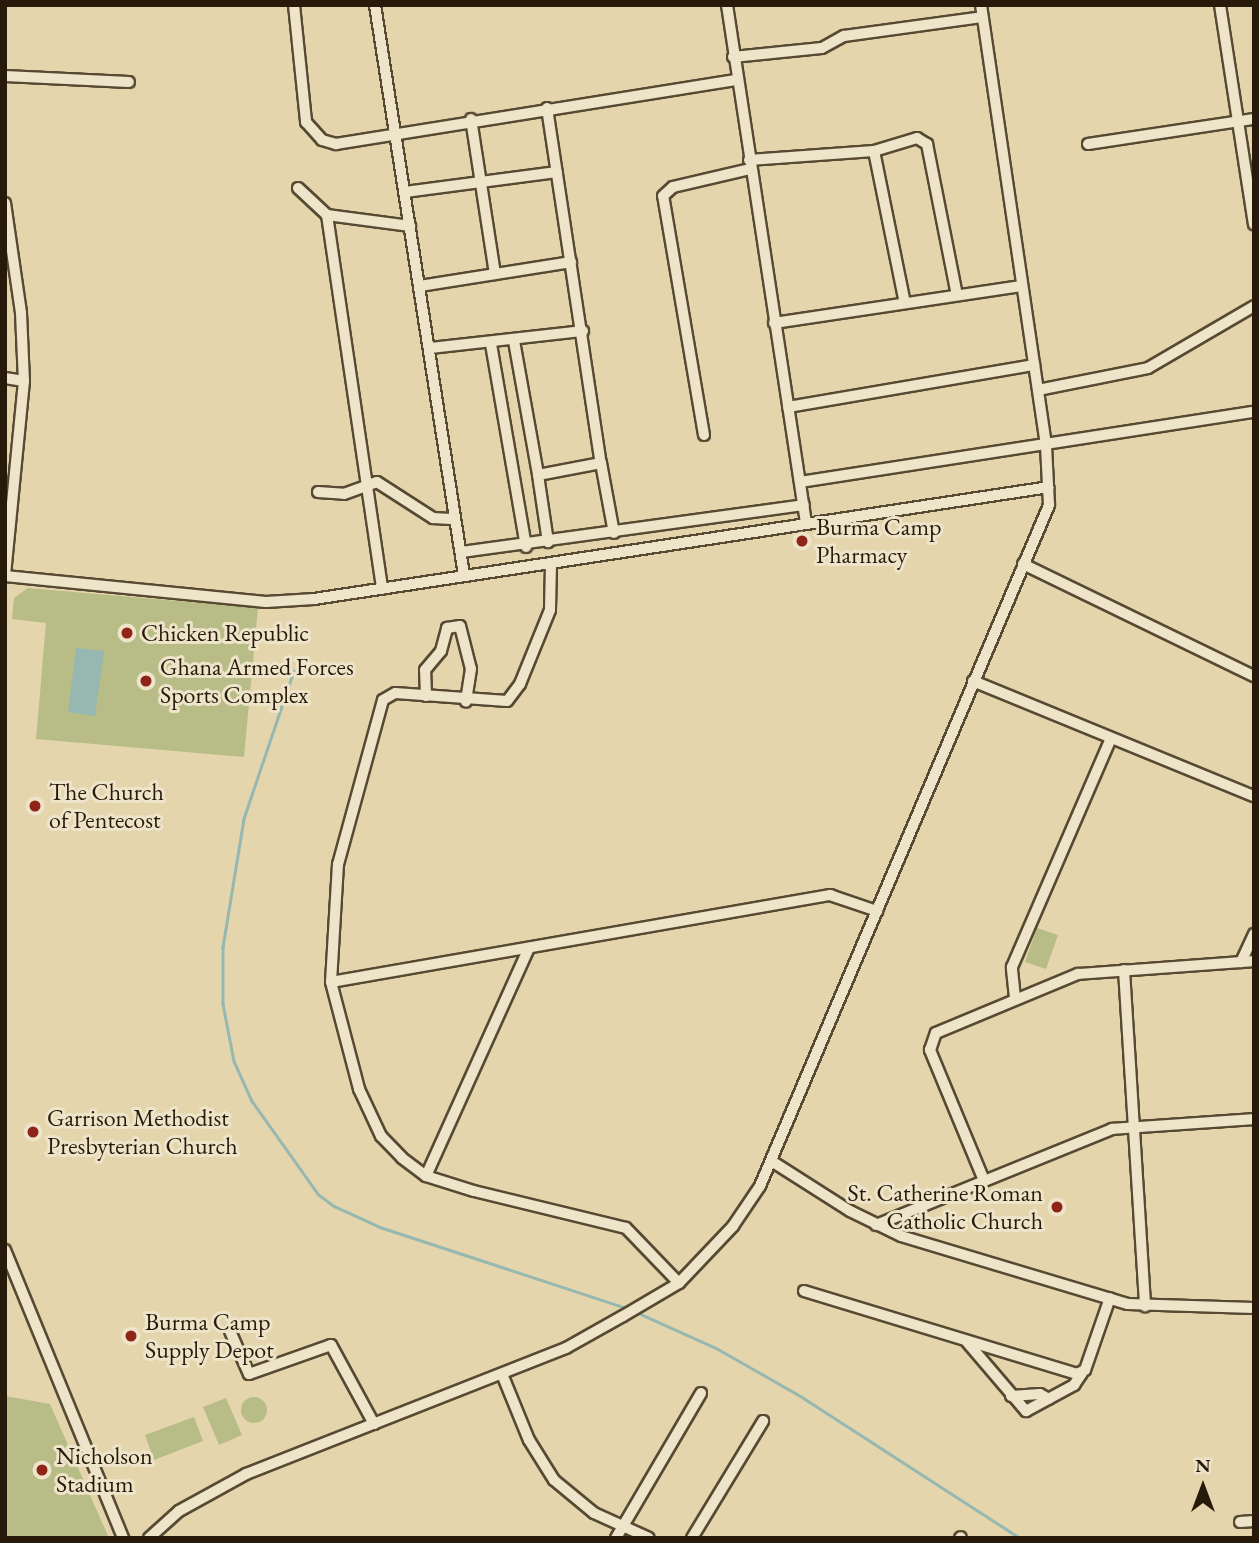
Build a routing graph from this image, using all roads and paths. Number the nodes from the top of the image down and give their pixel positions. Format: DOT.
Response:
graph roads {
  1 [pos="294,5"];
  2 [pos="375,5"];
  3 [pos="726,5"];
  4 [pos="1220,5"];
  5 [pos="981,11"];
  6 [pos="733,57"];
  7 [pos="5,76"];
  8 [pos="737,80"];
  9 [pos="129,82"];
  10 [pos="547,108"];
  11 [pos="471,119"];
  12 [pos="1254,119"];
  13 [pos="1238,122"];
  14 [pos="396,134"];
  15 [pos="1088,144"];
  16 [pos="874,150"];
  17 [pos="750,164"];
  18 [pos="556,172"];
  19 [pos="480,183"];
  20 [pos="298,188"];
  21 [pos="405,192"];
  22 [pos="5,203"];
  23 [pos="327,215"];
  24 [pos="1254,224"];
  25 [pos="410,226"];
  26 [pos="571,262"];
  27 [pos="495,274"];
  28 [pos="420,286"];
  29 [pos="1021,286"];
  30 [pos="957,295"];
  31 [pos="905,303"];
  32 [pos="1254,306"];
  33 [pos="774,323"];
  34 [pos="583,331"];
  35 [pos="514,341"];
  36 [pos="491,344"];
  37 [pos="430,348"];
  38 [pos="1034,365"];
  39 [pos="5,379"];
  40 [pos="24,381"];
  41 [pos="1038,390"];
  42 [pos="788,407"];
  43 [pos="1254,412"];
  44 [pos="704,435"];
  45 [pos="1046,445"];
  46 [pos="601,463"];
  47 [pos="538,475"];
  48 [pos="800,482"];
  49 [pos="368,484"];
  50 [pos="1049,487"];
  51 [pos="318,492"];
  52 [pos="804,505"];
  53 [pos="455,519"];
  54 [pos="806,523"];
  55 [pos="614,533"];
  56 [pos="548,542"];
  57 [pos="526,547"];
  58 [pos="461,552"];
  59 [pos="1023,564"];
  60 [pos="551,565"];
  61 [pos="464,575"];
  62 [pos="382,589"];
  63 [pos="1254,676"];
  64 [pos="973,681"];
  65 [pos="426,696"];
  66 [pos="466,702"];
  67 [pos="1111,738"];
  68 [pos="1254,796"];
  69 [pos="877,911"];
  70 [pos="1254,934"];
  71 [pos="528,950"];
  72 [pos="1254,961"];
  73 [pos="1241,962"];
  74 [pos="1124,970"];
  75 [pos="331,982"];
  76 [pos="1015,998"];
  77 [pos="1254,1119"];
  78 [pos="1135,1123"];
  79 [pos="773,1162"];
  80 [pos="426,1176"];
  81 [pos="983,1178"];
  82 [pos="876,1225"];
  83 [pos="5,1250"];
  84 [pos="679,1283"];
  85 [pos="804,1291"];
  86 [pos="1110,1298"];
  87 [pos="1145,1306"];
  88 [pos="1254,1308"];
  89 [pos="230,1331"];
  90 [pos="967,1342"];
  91 [pos="998,1351"];
  92 [pos="987,1366"];
  93 [pos="1082,1373"];
  94 [pos="502,1374"];
  95 [pos="701,1393"];
  96 [pos="763,1421"];
  97 [pos="374,1424"];
  98 [pos="1254,1521"];
  99 [pos="1240,1522"];
  100 [pos="623,1525"];
  101 [pos="123,1538"];
  102 [pos="149,1538"];
  103 [pos="616,1538"];
  104 [pos="649,1538"];
  105 [pos="692,1538"];
  1 -- 14 [label="street"];
  2 -- 14 [label="street"];
  3 -- 6 [label="street"];
  4 -- 13 [label="street"];
  5 -- 6 [label="street"];
  5 -- 29 [label="street"];
  6 -- 8 [label="street"];
  7 -- 9 [label="street"];
  8 -- 10 [label="street"];
  8 -- 17 [label="street"];
  10 -- 11 [label="street"];
  10 -- 18 [label="street"];
  11 -- 14 [label="street"];
  11 -- 19 [label="street"];
  12 -- 13 [label="street"];
  13 -- 15 [label="street"];
  13 -- 24 [label="street"];
  14 -- 21 [label="street"];
  16 -- 17 [label="street"];
  16 -- 30 [label="street"];
  16 -- 31 [label="street"];
  17 -- 33 [label="street"];
  17 -- 44 [label="street"];
  18 -- 19 [label="street"];
  18 -- 26 [label="street"];
  19 -- 21 [label="street"];
  19 -- 27 [label="street"];
  20 -- 23 [label="street"];
  21 -- 25 [label="street"];
  22 -- 40 [label="street"];
  23 -- 25 [label="street"];
  23 -- 49 [label="street"];
  25 -- 28 [label="street"];
  26 -- 27 [label="street"];
  26 -- 34 [label="street"];
  27 -- 28 [label="street"];
  28 -- 37 [label="street"];
  29 -- 30 [label="street"];
  29 -- 38 [label="street"];
  30 -- 31 [label="street"];
  31 -- 33 [label="street"];
  32 -- 41 [label="street"];
  33 -- 42 [label="street"];
  34 -- 35 [label="street"];
  34 -- 46 [label="street"];
  35 -- 36 [label="street"];
  35 -- 47 [label="street"];
  36 -- 37 [label="street"];
  36 -- 57 [label="street"];
  37 -- 53 [label="street"];
  38 -- 41 [label="street"];
  38 -- 42 [label="street"];
  39 -- 40 [label="street"];
  40 -- 62 [label="street"];
  41 -- 45 [label="street"];
  42 -- 48 [label="street"];
  43 -- 45 [label="street"];
  45 -- 48 [label="street"];
  45 -- 50 [label="street"];
  46 -- 47 [label="street"];
  46 -- 55 [label="street"];
  47 -- 56 [label="street"];
  48 -- 52 [label="street"];
  49 -- 51 [label="street"];
  49 -- 53 [label="street"];
  49 -- 62 [label="street"];
  50 -- 54 [label="street"];
  50 -- 59 [label="street"];
  52 -- 54 [label="street"];
  52 -- 55 [label="street"];
  53 -- 58 [label="street"];
  54 -- 60 [label="street"];
  55 -- 56 [label="street"];
  56 -- 57 [label="street"];
  57 -- 58 [label="street"];
  58 -- 61 [label="street"];
  59 -- 63 [label="street"];
  59 -- 64 [label="street"];
  60 -- 61 [label="street"];
  60 -- 66 [label="street"];
  61 -- 62 [label="street"];
  64 -- 67 [label="street"];
  64 -- 69 [label="street"];
  65 -- 66 [label="street"];
  65 -- 66 [label="street"];
  65 -- 75 [label="street"];
  67 -- 68 [label="street"];
  67 -- 76 [label="street"];
  69 -- 71 [label="street"];
  69 -- 79 [label="street"];
  70 -- 73 [label="street"];
  71 -- 75 [label="street"];
  71 -- 80 [label="street"];
  72 -- 73 [label="street"];
  73 -- 74 [label="street"];
  74 -- 76 [label="street"];
  74 -- 78 [label="street"];
  75 -- 80 [label="street"];
  76 -- 81 [label="street"];
  77 -- 78 [label="street"];
  78 -- 81 [label="street"];
  78 -- 87 [label="street"];
  79 -- 82 [label="street"];
  79 -- 84 [label="street"];
  80 -- 84 [label="street"];
  81 -- 82 [label="street"];
  82 -- 86 [label="street"];
  83 -- 101 [label="street"];
  84 -- 94 [label="street"];
  85 -- 90 [label="street"];
  86 -- 87 [label="street"];
  86 -- 93 [label="street"];
  87 -- 88 [label="street"];
  89 -- 97 [label="street"];
  90 -- 91 [label="street"];
  90 -- 92 [label="street"];
  91 -- 92 [label="street"];
  91 -- 93 [label="street"];
  92 -- 93 [label="street"];
  94 -- 97 [label="street"];
  94 -- 100 [label="street"];
  95 -- 100 [label="street"];
  96 -- 105 [label="street"];
  97 -- 102 [label="street"];
  98 -- 99 [label="street"];
  100 -- 103 [label="street"];
  100 -- 104 [label="street"];
}
